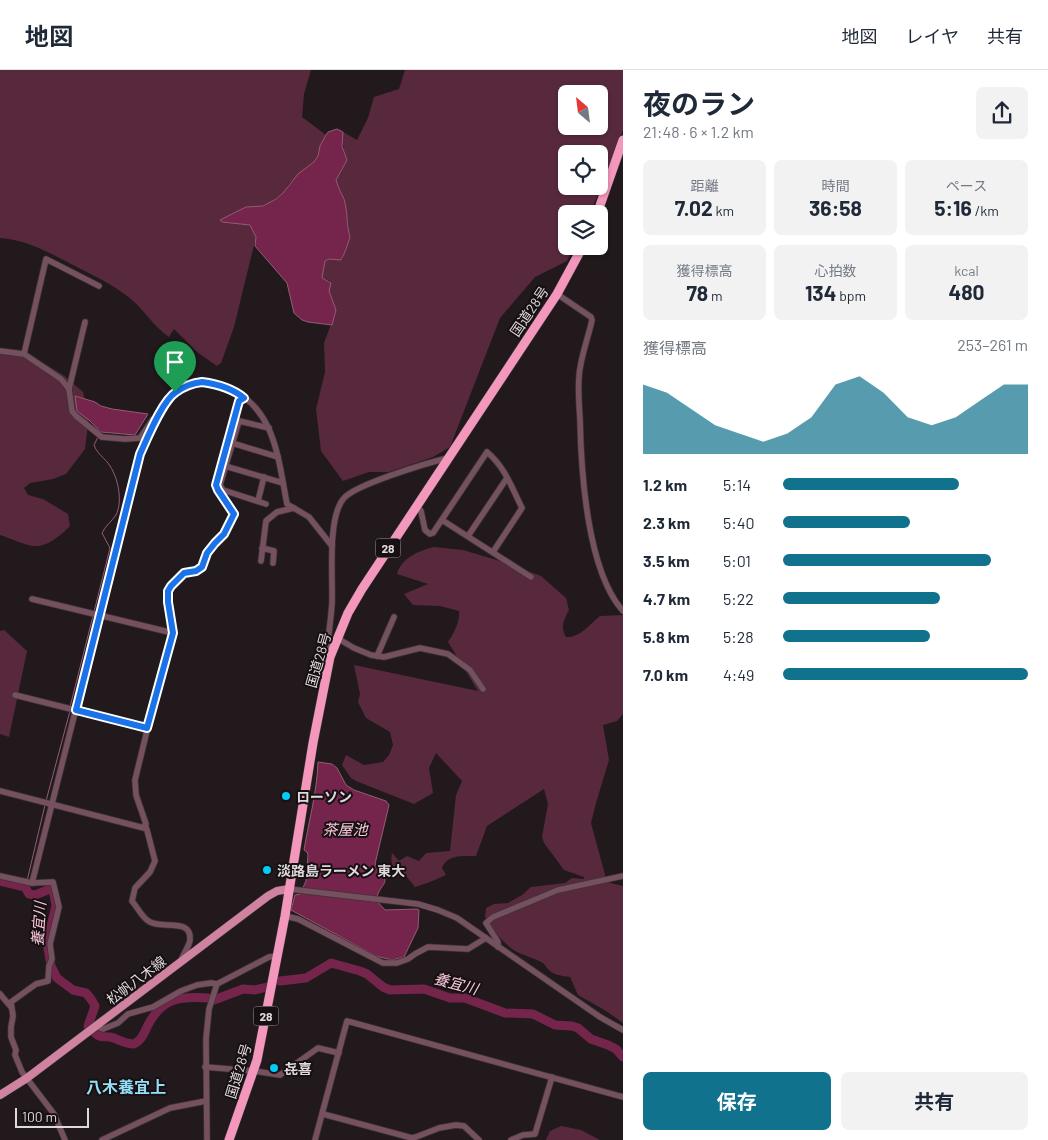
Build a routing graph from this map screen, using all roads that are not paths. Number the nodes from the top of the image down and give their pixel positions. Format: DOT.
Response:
graph roads {
  1 [pos="623,140"];
  2 [pos="600,205"];
  3 [pos="578,255"];
  4 [pos="99,286"];
  5 [pos="557,294"];
  6 [pos="85,322"];
  7 [pos="0,351"];
  8 [pos="24,354"];
  9 [pos="69,389"];
  10 [pos="244,398"];
  11 [pos="158,417"];
  12 [pos="269,428"];
  13 [pos="232,443"];
  14 [pos="278,457"];
  15 [pos="448,458"];
  16 [pos="226,466"];
  17 [pos="264,477"];
  18 [pos="507,478"];
  19 [pos="283,483"];
  20 [pos="258,501"];
  21 [pos="266,504"];
  22 [pos="416,506"];
  23 [pos="294,508"];
  24 [pos="442,520"];
  25 [pos="468,536"];
  26 [pos="332,546"];
  27 [pos="262,548"];
  28 [pos="493,552"];
  29 [pos="261,561"];
  30 [pos="274,563"];
  31 [pos="531,577"];
  32 [pos="32,599"];
  33 [pos="623,611"];
  34 [pos="95,615"];
  35 [pos="394,617"];
  36 [pos="173,633"];
  37 [pos="337,638"];
  38 [pos="377,656"];
  39 [pos="330,657"];
  40 [pos="483,689"];
  41 [pos="16,695"];
  42 [pos="72,709"];
  43 [pos="147,728"];
  44 [pos="0,791"];
  45 [pos="48,803"];
  46 [pos="145,826"];
  47 [pos="0,876"];
  48 [pos="623,876"];
  49 [pos="28,882"];
  50 [pos="289,889"];
  51 [pos="285,916"];
  52 [pos="486,938"];
  53 [pos="498,947"];
  54 [pos="277,956"];
  55 [pos="181,961"];
  56 [pos="217,984"];
  57 [pos="0,994"];
  58 [pos="11,1007"];
  59 [pos="96,1026"];
  60 [pos="623,1030"];
  61 [pos="339,1053"];
  62 [pos="205,1067"];
  63 [pos="254,1070"];
  64 [pos="552,1077"];
  65 [pos="27,1078"];
  66 [pos="0,1095"];
  67 [pos="623,1097"];
  68 [pos="206,1101"];
  69 [pos="323,1114"];
  70 [pos="65,1140"];
  71 [pos="102,1140"];
  72 [pos="207,1140"];
  73 [pos="229,1140"];
  74 [pos="315,1140"];
  75 [pos="479,1140"];
  76 [pos="511,1140"];
  1 -- 2 [label="highway"];
  3 -- 5 [label="highway, 国道28号 / 28"];
  4 -- 8 [label="street"];
  5 -- 15 [label="highway, 国道28号 / 28"];
  5 -- 33 [label="street"];
  6 -- 9 [label="street"];
  7 -- 8 [label="street"];
  8 -- 9 [label="street"];
  9 -- 11 [label="street"];
  10 -- 11 [label="street"];
  10 -- 12 [label="street"];
  10 -- 36 [label="street"];
  11 -- 34 [label="street"];
  12 -- 13 [label="street"];
  12 -- 14 [label="street"];
  13 -- 14 [label="street"];
  13 -- 16 [label="street"];
  14 -- 19 [label="street"];
  15 -- 22 [label="highway, 国道28号 / 28"];
  15 -- 26 [label="street"];
  16 -- 17 [label="street"];
  16 -- 20 [label="street"];
  17 -- 19 [label="street"];
  17 -- 20 [label="street"];
  18 -- 24 [label="street"];
  18 -- 25 [label="street"];
  18 -- 28 [label="street"];
  19 -- 23 [label="street"];
  20 -- 21 [label="street"];
  22 -- 24 [label="street"];
  22 -- 37 [label="highway, 国道28号 / 28"];
  23 -- 26 [label="street"];
  23 -- 27 [label="street"];
  24 -- 25 [label="street"];
  25 -- 28 [label="street"];
  26 -- 39 [label="street"];
  27 -- 29 [label="street"];
  27 -- 30 [label="street"];
  28 -- 31 [label="street"];
  32 -- 34 [label="street"];
  34 -- 36 [label="street"];
  34 -- 42 [label="street"];
  35 -- 38 [label="street"];
  36 -- 43 [label="street"];
  37 -- 38 [label="street"];
  37 -- 39 [label="highway, 国道28号 / 28"];
  38 -- 40 [label="street"];
  39 -- 50 [label="highway, 国道28号 / 28"];
  41 -- 42 [label="street"];
  42 -- 43 [label="street"];
  42 -- 45 [label="street"];
  43 -- 46 [label="street"];
  44 -- 45 [label="street"];
  45 -- 46 [label="street"];
  45 -- 49 [label="street"];
  46 -- 55 [label="street"];
  47 -- 49 [label="street"];
  48 -- 53 [label="street"];
  49 -- 58 [label="street"];
  50 -- 51 [label="highway, 国道28号 / 28"];
  50 -- 52 [label="street"];
  50 -- 55 [label="main road, 松帆八木線"];
  51 -- 52 [label="street"];
  51 -- 54 [label="highway, 国道28号 / 28"];
  52 -- 53 [label="street"];
  53 -- 60 [label="street"];
  54 -- 56 [label="street"];
  54 -- 63 [label="highway, 国道28号 / 28"];
  55 -- 59 [label="main road, 松帆八木線"];
  56 -- 59 [label="street"];
  56 -- 62 [label="street"];
  57 -- 58 [label="street"];
  58 -- 65 [label="street"];
  59 -- 65 [label="main road, 松帆八木線"];
  61 -- 63 [label="street"];
  61 -- 64 [label="street"];
  61 -- 69 [label="street"];
  62 -- 63 [label="street"];
  62 -- 68 [label="street"];
  63 -- 73 [label="highway, 国道28号 / 28"];
  64 -- 67 [label="street"];
  64 -- 76 [label="street"];
  65 -- 66 [label="main road, 松帆八木線"];
  65 -- 70 [label="street"];
  68 -- 71 [label="street"];
  68 -- 72 [label="street"];
  69 -- 74 [label="street"];
  69 -- 75 [label="street"];
}
